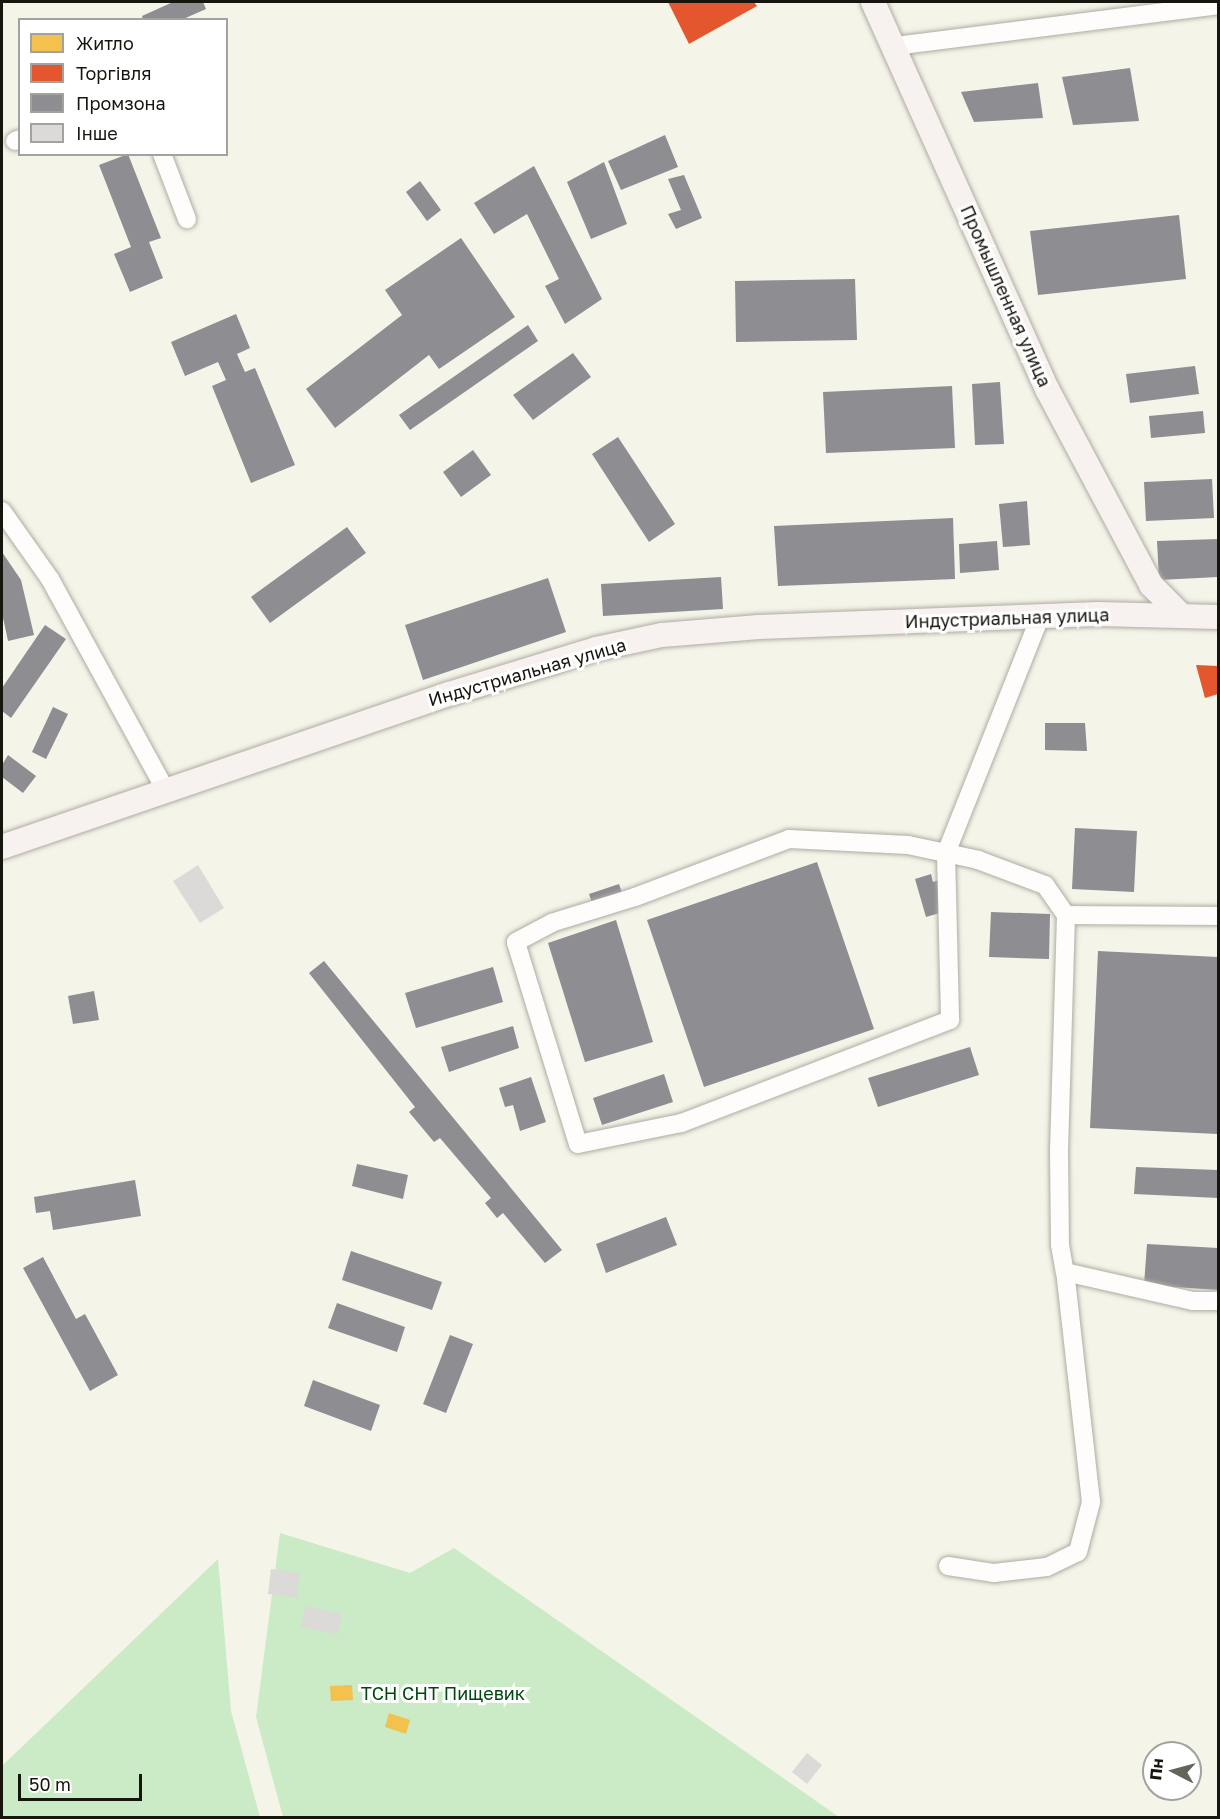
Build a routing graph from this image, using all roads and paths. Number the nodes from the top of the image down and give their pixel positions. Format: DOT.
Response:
graph roads {
  1 [pos="873,2"];
  2 [pos="1218,4"];
  3 [pos="895,46"];
  4 [pos="163,156"];
  5 [pos="187,219"];
  6 [pos="2,511"];
  7 [pos="1151,585"];
  8 [pos="1098,614"];
  9 [pos="1182,616"];
  10 [pos="1040,617"];
  11 [pos="1218,618"];
  12 [pos="165,789"];
  13 [pos="2,847"];
  14 [pos="946,853"];
  15 [pos="1066,915"];
  16 [pos="1218,916"];
  17 [pos="1065,1272"];
  18 [pos="1218,1301"];
  19 [pos="948,1566"];
  1 -- 3 [label="main road, Промышленная улица"];
  2 -- 3 [label="street"];
  3 -- 7 [label="main road, Промышленная улица"];
  4 -- 5 [label="street"];
  6 -- 12 [label="street"];
  7 -- 8 [label="main road"];
  7 -- 9 [label="main road, Промышленная улица"];
  8 -- 9 [label="main road, Индустриальная улица"];
  8 -- 10 [label="main road, Индустриальная улица"];
  9 -- 11 [label="main road, Индустриальная улица"];
  10 -- 12 [label="main road, Индустриальная улица"];
  10 -- 14 [label="street"];
  12 -- 13 [label="main road, Индустриальная улица"];
  14 -- 14 [label="street"];
  14 -- 15 [label="street"];
  15 -- 16 [label="street"];
  15 -- 17 [label="street"];
  17 -- 18 [label="street"];
  17 -- 19 [label="street"];
}
